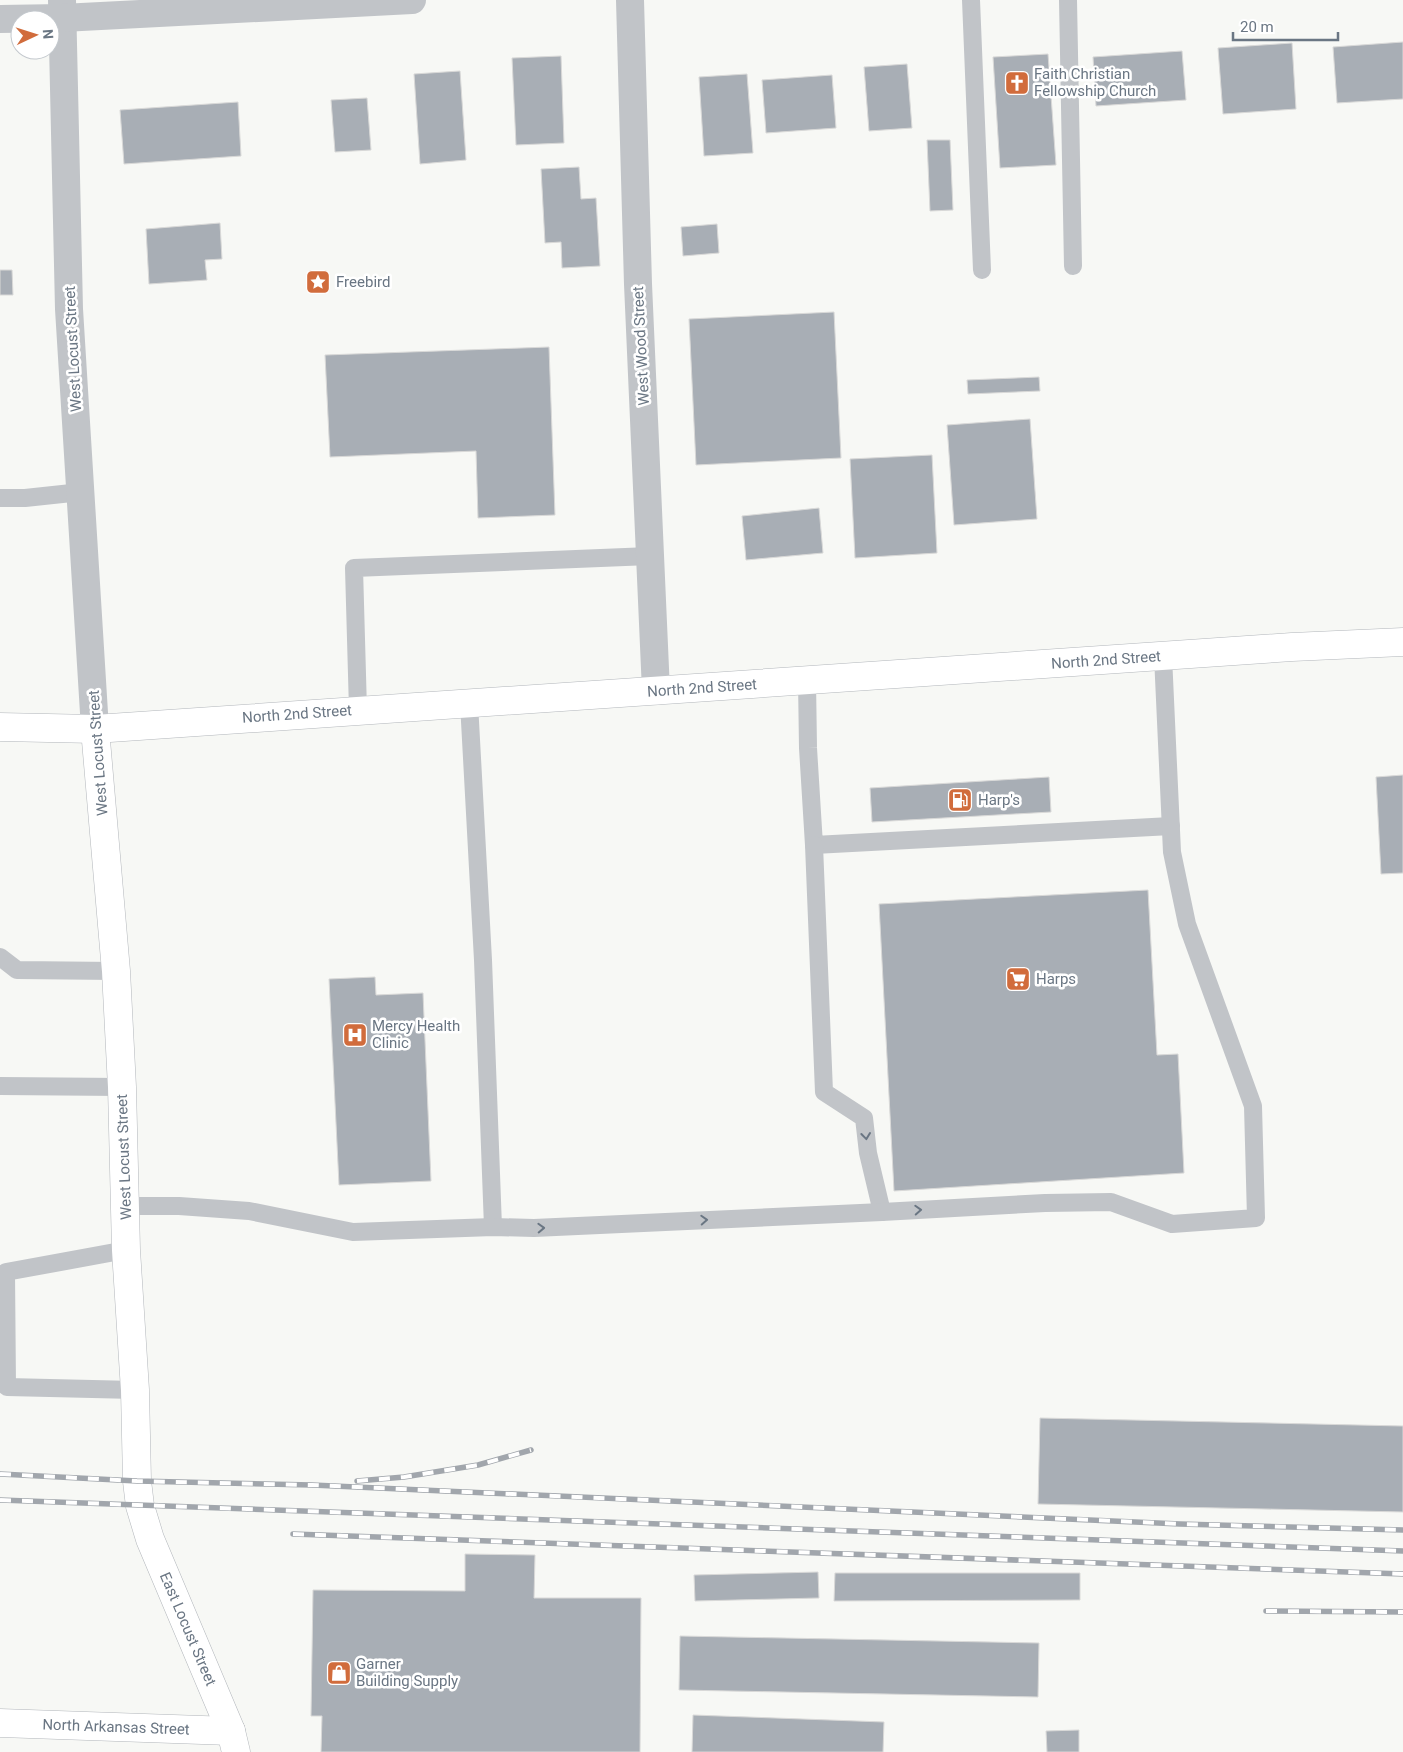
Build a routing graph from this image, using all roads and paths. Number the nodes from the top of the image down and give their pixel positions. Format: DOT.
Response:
graph roads {
  1 [pos="412,0"];
  2 [pos="630,0"];
  3 [pos="972,0"];
  4 [pos="1068,0"];
  5 [pos="62,9"];
  6 [pos="0,19"];
  7 [pos="1072,266"];
  8 [pos="982,270"];
  9 [pos="81,492"];
  10 [pos="0,498"];
  11 [pos="650,556"];
  12 [pos="1403,642"];
  13 [pos="1163,656"];
  14 [pos="807,680"];
  15 [pos="656,691"];
  16 [pos="469,703"];
  17 [pos="358,710"];
  18 [pos="0,727"];
  19 [pos="95,729"];
  20 [pos="1171,826"];
  21 [pos="814,845"];
  22 [pos="1,959"];
  23 [pos="116,972"];
  24 [pos="0,1086"];
  25 [pos="122,1087"];
  26 [pos="126,1206"];
  27 [pos="882,1212"];
  28 [pos="492,1227"];
  29 [pos="126,1250"];
  30 [pos="134,1390"];
  31 [pos="140,1506"];
  32 [pos="0,1723"];
  33 [pos="234,1742"];
  1 -- 5 [label="street"];
  2 -- 11 [label="street, West Wood Street"];
  3 -- 8 [label="lane"];
  4 -- 7 [label="lane"];
  5 -- 6 [label="street"];
  5 -- 9 [label="street, West Locust Street"];
  9 -- 10 [label="lane"];
  9 -- 19 [label="street, West Locust Street"];
  11 -- 15 [label="street, West Wood Street"];
  11 -- 17 [label="lane"];
  12 -- 13 [label="main road, North 2nd Street"];
  13 -- 14 [label="main road, North 2nd Street"];
  13 -- 20 [label="lane"];
  14 -- 15 [label="main road, North 2nd Street"];
  14 -- 21 [label="lane"];
  15 -- 16 [label="main road, North 2nd Street"];
  16 -- 17 [label="main road, North 2nd Street"];
  16 -- 28 [label="lane"];
  17 -- 19 [label="main road, North 2nd Street"];
  18 -- 19 [label="main road, North 2nd Street"];
  19 -- 23 [label="main road, West Locust Street"];
  20 -- 21 [label="lane"];
  27 -- 20 [label="lane, one-way"];
  21 -- 27 [label="lane, one-way"];
  22 -- 23 [label="lane"];
  23 -- 25 [label="main road, West Locust Street"];
  24 -- 25 [label="lane"];
  25 -- 26 [label="main road, West Locust Street"];
  26 -- 28 [label="lane"];
  26 -- 29 [label="main road, West Locust Street"];
  28 -- 27 [label="lane, one-way"];
  29 -- 30 [label="main road, West Locust Street"];
  29 -- 30 [label="lane"];
  30 -- 31 [label="main road, West Locust Street"];
  31 -- 33 [label="main road, East Locust Street"];
  32 -- 33 [label="main road, North Arkansas Street"];
}
